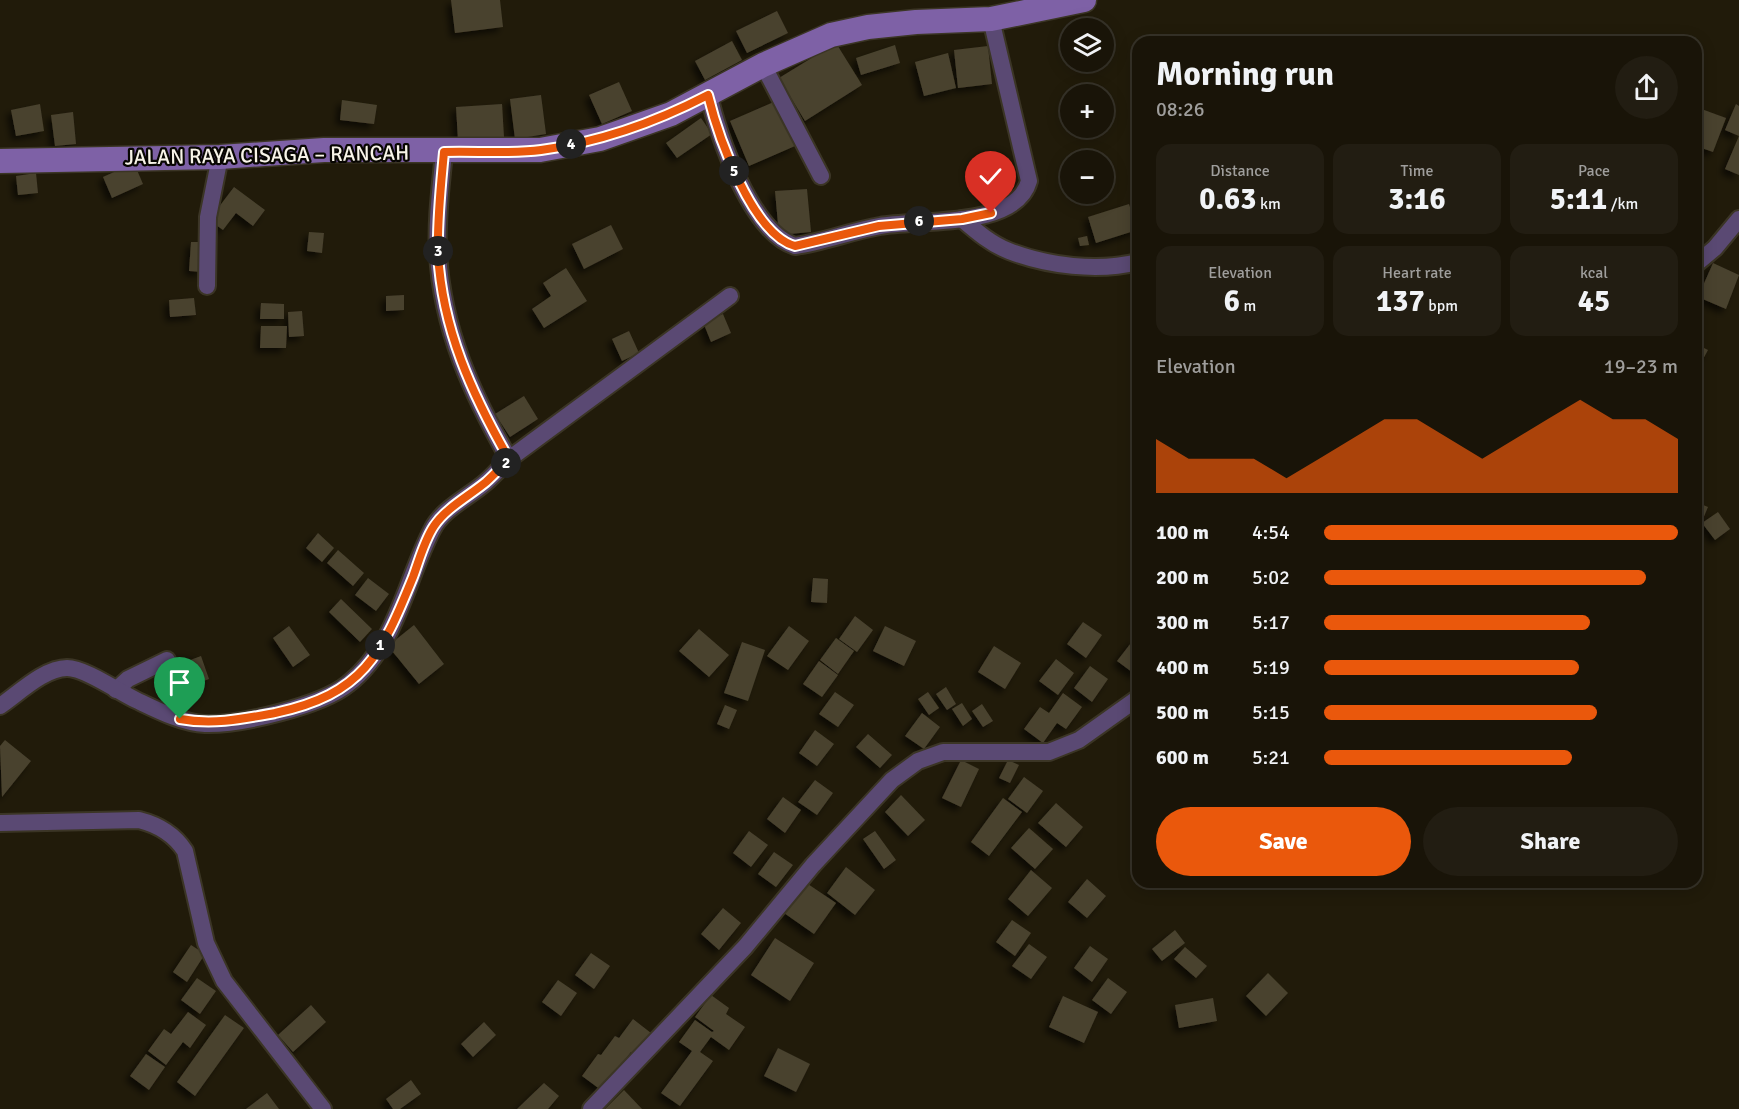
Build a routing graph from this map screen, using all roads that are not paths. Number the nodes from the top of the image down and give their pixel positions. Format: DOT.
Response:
graph roads {
  1 [pos="1084,0"];
  2 [pos="991,19"];
  3 [pos="763,65"];
  4 [pos="708,95"];
  5 [pos="444,152"];
  6 [pos="220,157"];
  7 [pos="0,161"];
  8 [pos="821,176"];
  9 [pos="962,219"];
  10 [pos="1739,219"];
  11 [pos="1702,259"];
  12 [pos="1132,262"];
  13 [pos="207,286"];
  14 [pos="730,296"];
  15 [pos="509,459"];
  16 [pos="168,660"];
  17 [pos="116,690"];
  18 [pos="1132,702"];
  19 [pos="0,706"];
  20 [pos="0,823"];
  21 [pos="323,1109"];
  22 [pos="591,1109"];
  1 -- 2 [label="main road, JALAN RAYA CISAGA – RANCAH"];
  2 -- 3 [label="main road, JALAN RAYA CISAGA – RANCAH"];
  2 -- 9 [label="street"];
  3 -- 4 [label="main road, JALAN RAYA CISAGA – RANCAH"];
  3 -- 8 [label="street"];
  4 -- 5 [label="main road, JALAN RAYA CISAGA – RANCAH"];
  4 -- 9 [label="street"];
  5 -- 6 [label="main road, JALAN RAYA CISAGA – RANCAH"];
  5 -- 15 [label="street"];
  6 -- 7 [label="main road, JALAN RAYA CISAGA – RANCAH"];
  6 -- 13 [label="street"];
  9 -- 12 [label="street"];
  10 -- 11 [label="street"];
  14 -- 15 [label="street"];
  15 -- 17 [label="street"];
  16 -- 17 [label="street"];
  17 -- 19 [label="street"];
  18 -- 22 [label="street"];
  20 -- 21 [label="street"];
}
